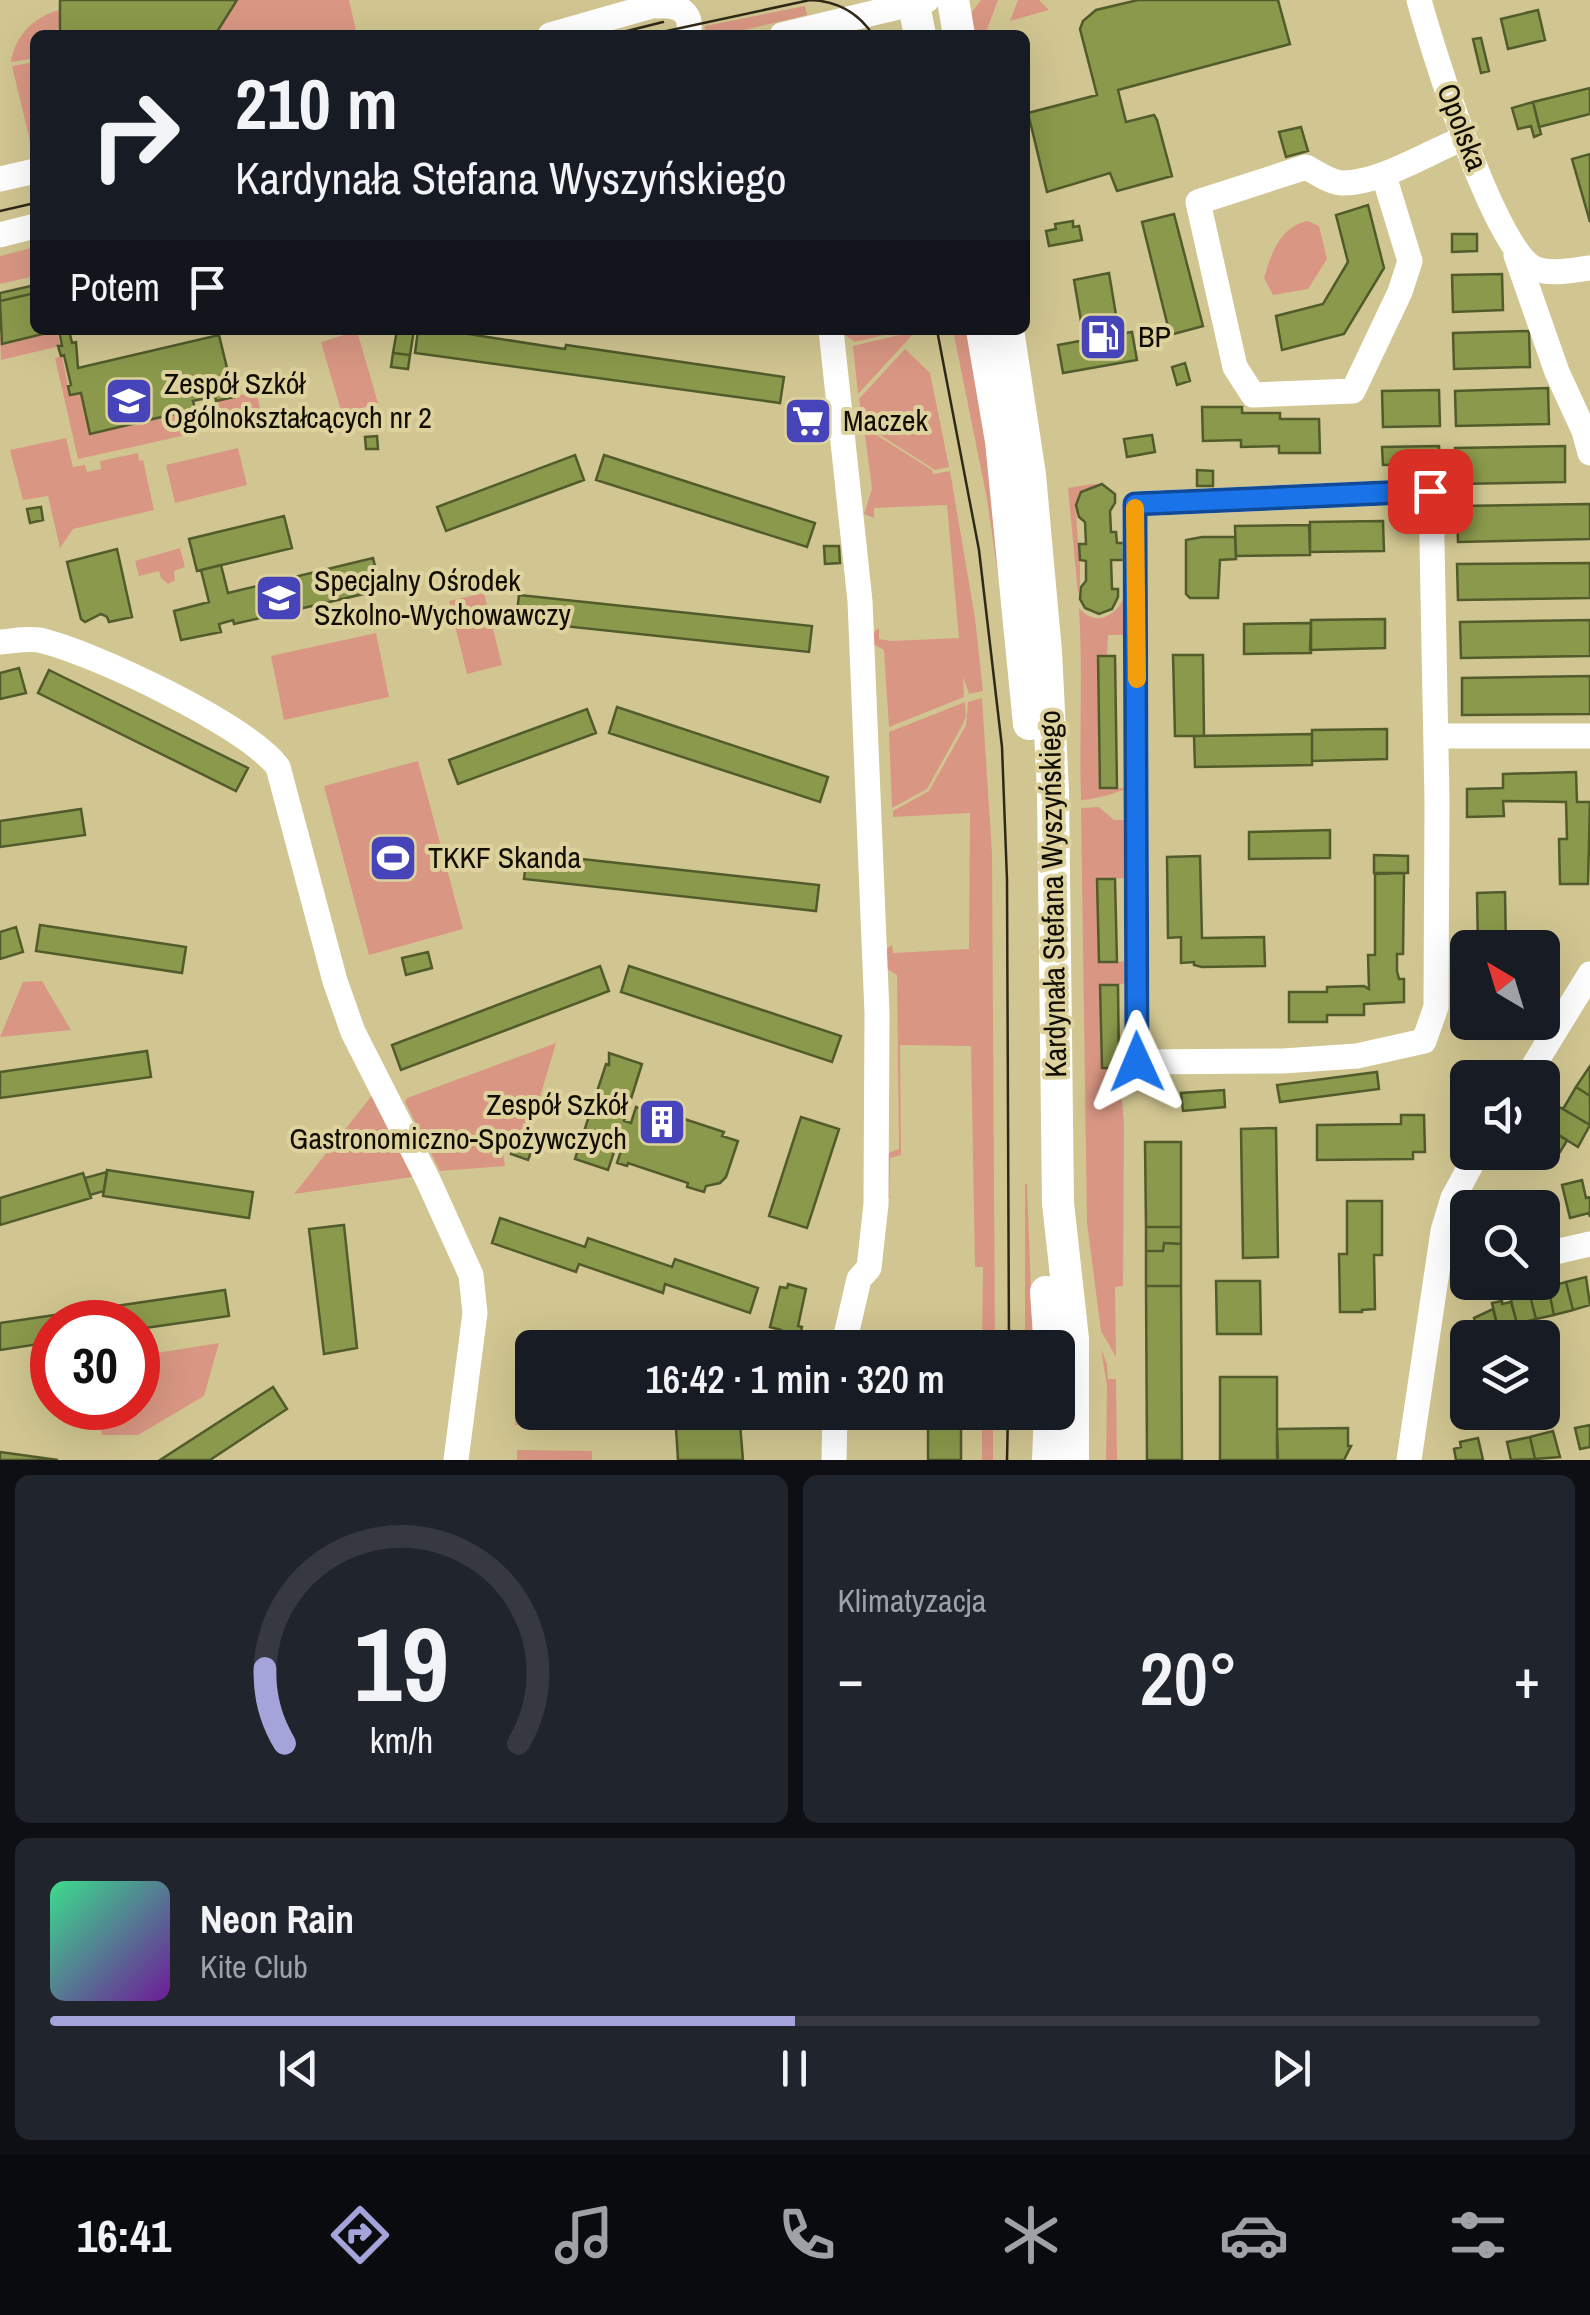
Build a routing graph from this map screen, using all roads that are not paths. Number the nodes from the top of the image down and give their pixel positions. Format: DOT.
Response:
graph roads {
  1 [pos="952,0"];
  2 [pos="1419,0"];
  3 [pos="662,3"];
  4 [pos="919,10"];
  5 [pos="568,30"];
  6 [pos="689,30"];
  7 [pos="809,30"];
  8 [pos="958,30"];
  9 [pos="1462,138"];
  10 [pos="30,171"];
  11 [pos="1384,176"];
  12 [pos="0,179"];
  13 [pos="30,227"];
  14 [pos="0,235"];
  15 [pos="1515,251"];
  16 [pos="1590,268"];
  17 [pos="832,335"];
  18 [pos="983,335"];
  19 [pos="1009,335"];
  20 [pos="1590,453"];
  21 [pos="0,642"];
  22 [pos="1436,736"];
  23 [pos="1590,736"];
  24 [pos="1590,974"];
  25 [pos="1537,1060"];
  26 [pos="1468,1170"];
  27 [pos="1590,1244"];
  28 [pos="1560,1251"];
  29 [pos="847,1330"];
  30 [pos="1049,1330"];
  31 [pos="835,1430"];
  32 [pos="1049,1430"];
  33 [pos="456,1460"];
  34 [pos="834,1460"];
  35 [pos="1048,1460"];
  36 [pos="1073,1460"];
  37 [pos="1409,1460"];
  1 -- 8 [label="main road"];
  2 -- 9 [label="street, Opolska"];
  3 -- 5 [label="street"];
  3 -- 6 [label="street"];
  4 -- 7 [label="street"];
  9 -- 11 [label="street"];
  9 -- 15 [label="street, Opolska"];
  10 -- 12 [label="street"];
  11 -- 11 [label="street"];
  13 -- 14 [label="street"];
  15 -- 16 [label="street"];
  15 -- 20 [label="street, Opolska"];
  17 -- 29 [label="street"];
  18 -- 30 [label="main road, Kardynała Stefana Wyszyńskiego"];
  19 -- 36 [label="main road, Kardynała Stefana Wyszyńskiego"];
  21 -- 33 [label="street"];
  22 -- 22 [label="street"];
  22 -- 23 [label="street"];
  24 -- 25 [label="street"];
  26 -- 37 [label="street"];
  27 -- 28 [label="street"];
  31 -- 34 [label="street"];
  32 -- 35 [label="main road"];
}
